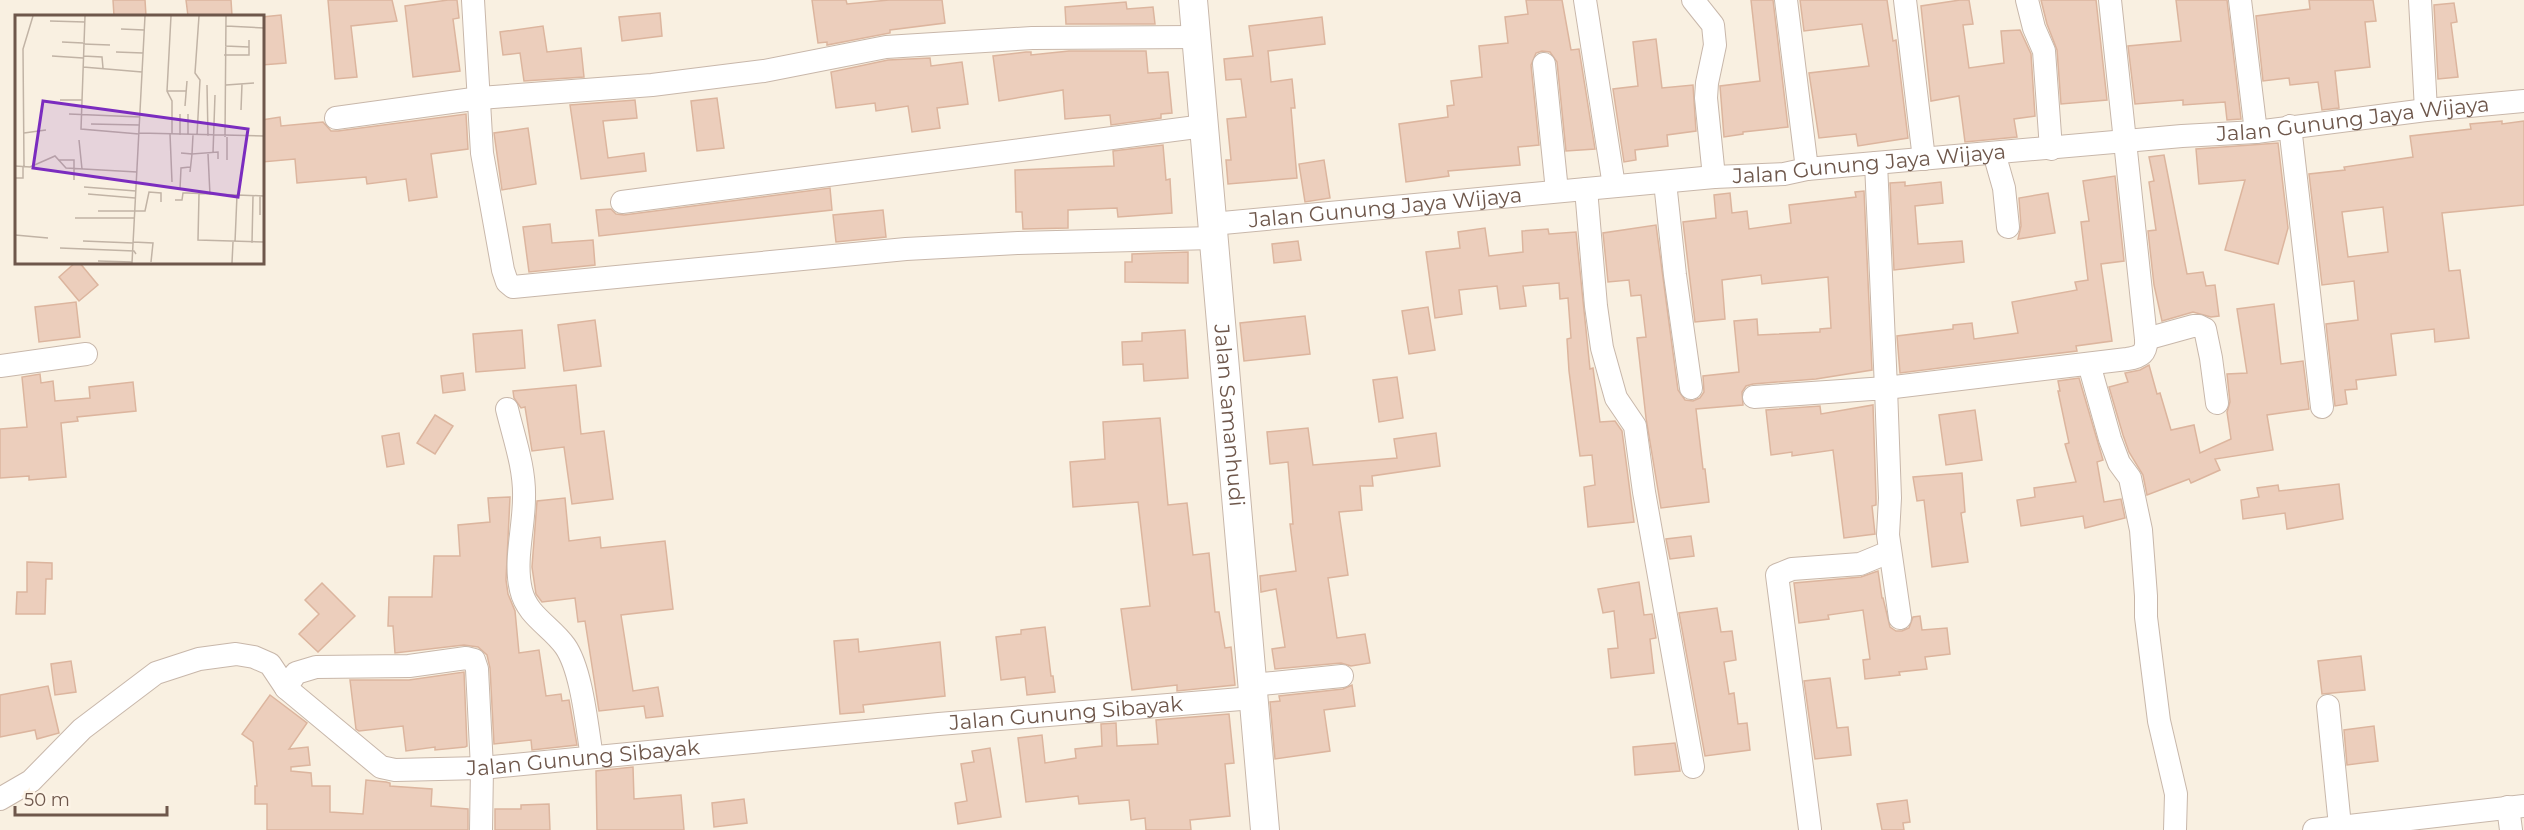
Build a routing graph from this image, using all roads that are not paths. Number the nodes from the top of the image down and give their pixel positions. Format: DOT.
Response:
graph roads {
  1 [pos="473,0"];
  2 [pos="1193,0"];
  3 [pos="1585,0"];
  4 [pos="1693,0"];
  5 [pos="1786,0"];
  6 [pos="1905,0"];
  7 [pos="2027,0"];
  8 [pos="2110,0"];
  9 [pos="2240,0"];
  10 [pos="2420,0"];
  11 [pos="1196,38"];
  12 [pos="1544,64"];
  13 [pos="480,98"];
  14 [pos="2524,100"];
  15 [pos="2426,110"];
  16 [pos="336,118"];
  17 [pos="1204,126"];
  18 [pos="2290,126"];
  19 [pos="2256,132"];
  20 [pos="2125,141"];
  21 [pos="2051,149"];
  22 [pos="1994,153"];
  23 [pos="1924,159"];
  24 [pos="1876,163"];
  25 [pos="1807,169"];
  26 [pos="1714,177"];
  27 [pos="1665,182"];
  28 [pos="1614,186"];
  29 [pos="1586,189"];
  30 [pos="1557,191"];
  31 [pos="622,202"];
  32 [pos="2008,227"];
  33 [pos="1213,231"];
  34 [pos="2146,339"];
  35 [pos="86,354"];
  36 [pos="2089,364"];
  37 [pos="0,366"];
  38 [pos="1691,388"];
  39 [pos="1886,388"];
  40 [pos="1754,397"];
  41 [pos="2217,403"];
  42 [pos="2322,407"];
  43 [pos="507,409"];
  44 [pos="1889,552"];
  45 [pos="1900,618"];
  46 [pos="1342,676"];
  47 [pos="285,688"];
  48 [pos="1253,691"];
  49 [pos="2328,706"];
  50 [pos="592,757"];
  51 [pos="1693,767"];
  52 [pos="482,768"];
  53 [pos="0,799"];
  54 [pos="2516,806"];
  55 [pos="2340,826"];
  56 [pos="481,830"];
  57 [pos="1265,830"];
  58 [pos="1810,830"];
  59 [pos="2175,830"];
  60 [pos="2314,830"];
  61 [pos="2511,830"];
  1 -- 13 [label="street"];
  2 -- 11 [label="street, Jalan Samanhudi"];
  3 -- 28 [label="street"];
  4 -- 26 [label="street"];
  5 -- 25 [label="street"];
  6 -- 23 [label="street"];
  7 -- 21 [label="street"];
  8 -- 20 [label="street"];
  9 -- 19 [label="street"];
  10 -- 15 [label="street"];
  11 -- 13 [label="street"];
  11 -- 17 [label="street, Jalan Samanhudi"];
  12 -- 30 [label="street"];
  13 -- 16 [label="street"];
  13 -- 33 [label="street, Jalan Gunung Jaya Wijaya"];
  14 -- 15 [label="street, Jalan Gunung Jaya Wijaya"];
  15 -- 18 [label="street, Jalan Gunung Jaya Wijaya"];
  17 -- 31 [label="street"];
  17 -- 33 [label="street, Jalan Samanhudi"];
  18 -- 19 [label="street, Jalan Gunung Jaya Wijaya"];
  18 -- 42 [label="street"];
  19 -- 20 [label="street, Jalan Gunung Jaya Wijaya"];
  20 -- 21 [label="street, Jalan Gunung Jaya Wijaya"];
  20 -- 34 [label="street"];
  21 -- 22 [label="street, Jalan Gunung Jaya Wijaya"];
  22 -- 23 [label="street, Jalan Gunung Jaya Wijaya"];
  22 -- 32 [label="street"];
  23 -- 24 [label="street, Jalan Gunung Jaya Wijaya"];
  24 -- 25 [label="street, Jalan Gunung Jaya Wijaya"];
  24 -- 39 [label="street"];
  25 -- 26 [label="street, Jalan Gunung Jaya Wijaya"];
  26 -- 27 [label="street, Jalan Gunung Jaya Wijaya"];
  27 -- 28 [label="street, Jalan Gunung Jaya Wijaya"];
  27 -- 38 [label="street"];
  28 -- 29 [label="street, Jalan Gunung Jaya Wijaya"];
  29 -- 30 [label="street, Jalan Gunung Jaya Wijaya"];
  29 -- 51 [label="street"];
  30 -- 33 [label="street, Jalan Gunung Jaya Wijaya"];
  33 -- 48 [label="street, Jalan Samanhudi"];
  34 -- 36 [label="street"];
  34 -- 41 [label="street"];
  35 -- 37 [label="street"];
  36 -- 39 [label="street"];
  36 -- 59 [label="street"];
  39 -- 40 [label="street"];
  39 -- 44 [label="street"];
  43 -- 50 [label="street"];
  44 -- 45 [label="street"];
  44 -- 58 [label="street"];
  46 -- 48 [label="street, Jalan Gunung Sibayak"];
  47 -- 52 [label="street, Jalan Gunung Sibayak"];
  47 -- 52 [label="street"];
  47 -- 53 [label="street, Jalan Gunung Sibayak"];
  48 -- 50 [label="street, Jalan Gunung Sibayak"];
  48 -- 57 [label="street, Jalan Samanhudi"];
  49 -- 55 [label="street"];
  50 -- 52 [label="street, Jalan Gunung Sibayak"];
  52 -- 56 [label="street"];
  54 -- 55 [label="street"];
  54 -- 61 [label="street"];
  55 -- 60 [label="street"];
}
